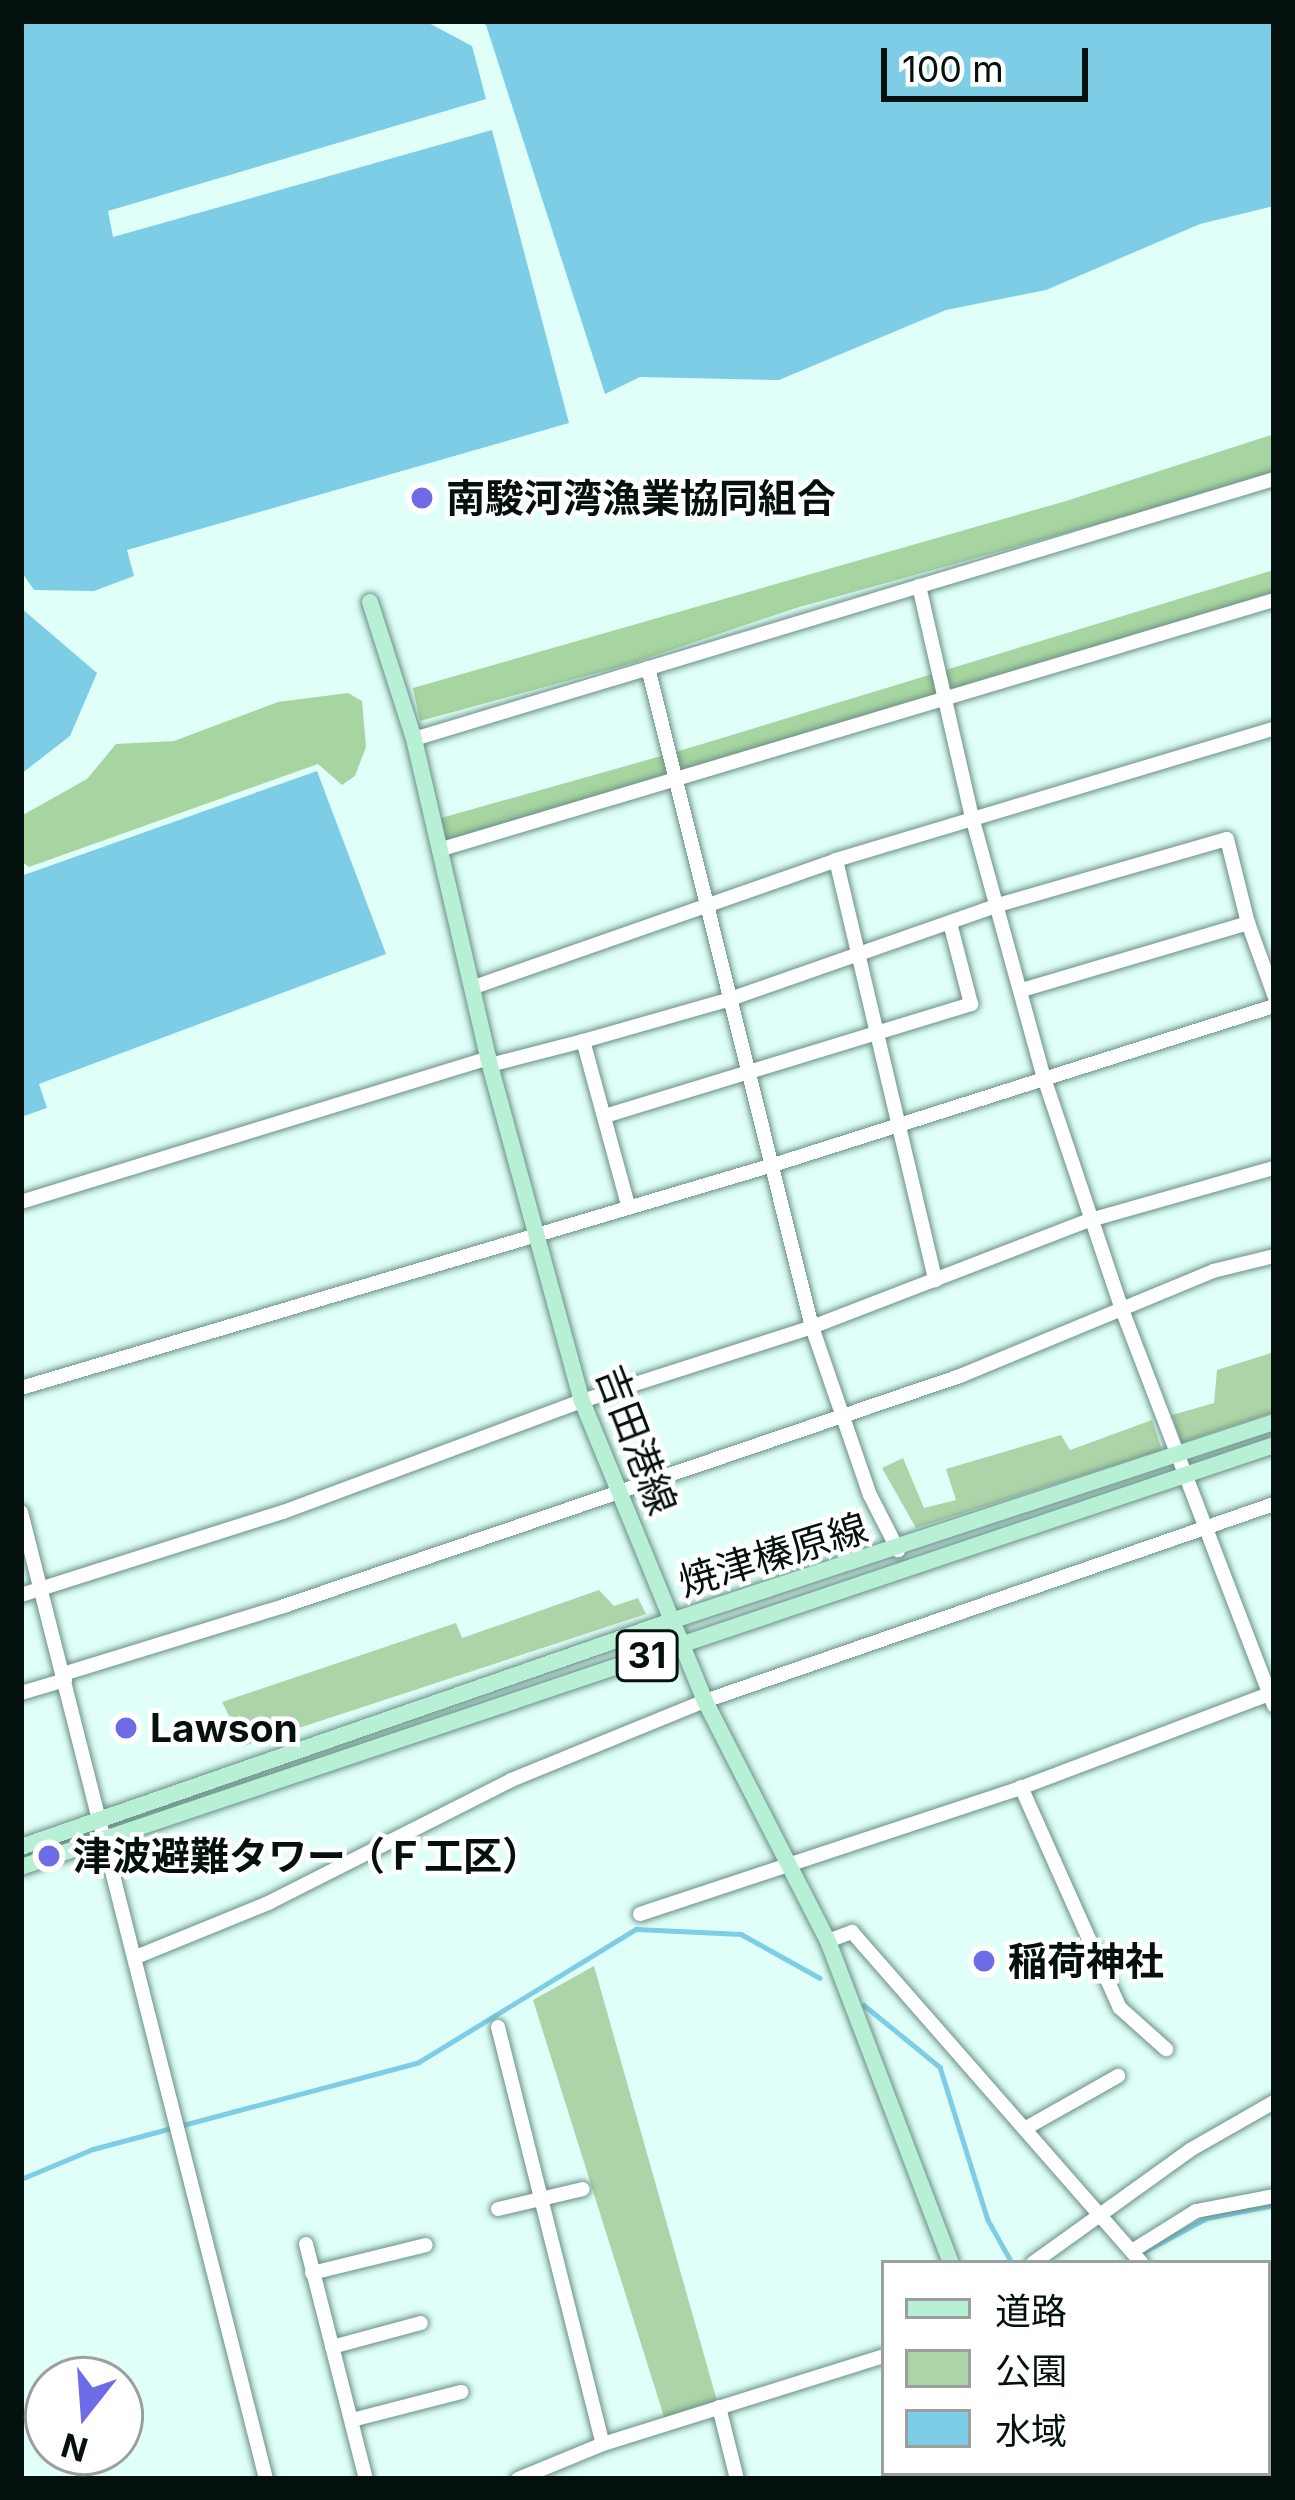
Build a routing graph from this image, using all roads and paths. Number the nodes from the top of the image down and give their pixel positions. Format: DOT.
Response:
graph roads {
  1 [pos="1274,479"];
  2 [pos="920,586"];
  3 [pos="1274,600"];
  4 [pos="370,602"];
  5 [pos="649,668"];
  6 [pos="945,699"];
  7 [pos="1274,729"];
  8 [pos="414,739"];
  9 [pos="672,779"];
  10 [pos="972,817"];
  11 [pos="442,849"];
  12 [pos="836,860"];
  13 [pos="707,904"];
  14 [pos="998,905"];
  15 [pos="950,923"];
  16 [pos="1248,923"];
  17 [pos="859,955"];
  18 [pos="474,987"];
  19 [pos="1022,990"];
  20 [pos="1274,995"];
  21 [pos="730,999"];
  22 [pos="1274,1006"];
  23 [pos="878,1033"];
  24 [pos="584,1041"];
  25 [pos="489,1061"];
  26 [pos="747,1071"];
  27 [pos="1043,1075"];
  28 [pos="605,1116"];
  29 [pos="896,1125"];
  30 [pos="773,1165"];
  31 [pos="1274,1168"];
  32 [pos="21,1202"];
  33 [pos="628,1205"];
  34 [pos="1090,1220"];
  35 [pos="537,1234"];
  36 [pos="1274,1256"];
  37 [pos="935,1280"];
  38 [pos="1120,1307"];
  39 [pos="812,1328"];
  40 [pos="21,1388"];
  41 [pos="582,1402"];
  42 [pos="839,1416"];
  43 [pos="1274,1422"];
  44 [pos="1274,1445"];
  45 [pos="1177,1456"];
  46 [pos="1185,1476"];
  47 [pos="618,1492"];
  48 [pos="1274,1504"];
  49 [pos="21,1512"];
  50 [pos="1205,1527"];
  51 [pos="898,1550"];
  52 [pos="40,1589"];
  53 [pos="21,1595"];
  54 [pos="674,1620"];
  55 [pos="683,1644"];
  56 [pos="64,1677"];
  57 [pos="21,1693"];
  58 [pos="1273,1697"];
  59 [pos="705,1702"];
  60 [pos="1021,1787"];
  61 [pos="101,1830"];
  62 [pos="21,1847"];
  63 [pos="792,1866"];
  64 [pos="21,1867"];
  65 [pos="640,1914"];
  66 [pos="827,1941"];
  67 [pos="136,1957"];
  68 [pos="498,2027"];
  69 [pos="1166,2049"];
  70 [pos="1118,2076"];
  71 [pos="1274,2102"];
  72 [pos="1026,2128"];
  73 [pos="583,2189"];
  74 [pos="1274,2195"];
  75 [pos="540,2199"];
  76 [pos="498,2209"];
  77 [pos="1101,2216"];
  78 [pos="306,2244"];
  79 [pos="426,2245"];
  80 [pos="1137,2257"];
  81 [pos="950,2260"];
  82 [pos="1037,2260"];
  83 [pos="312,2273"];
  84 [pos="421,2323"];
  85 [pos="332,2347"];
  86 [pos="881,2357"];
  87 [pos="461,2392"];
  88 [pos="719,2407"];
  89 [pos="352,2420"];
  90 [pos="603,2444"];
  91 [pos="266,2479"];
  92 [pos="366,2479"];
  93 [pos="518,2479"];
  94 [pos="737,2479"];
  1 -- 2 [label="street"];
  2 -- 5 [label="street"];
  2 -- 6 [label="street"];
  3 -- 6 [label="street"];
  4 -- 8 [label="main road, 吉田港線"];
  5 -- 8 [label="street"];
  5 -- 9 [label="street"];
  6 -- 9 [label="street"];
  6 -- 10 [label="street"];
  7 -- 10 [label="street"];
  8 -- 11 [label="main road, 吉田港線"];
  9 -- 11 [label="street"];
  9 -- 13 [label="street"];
  10 -- 12 [label="street"];
  10 -- 14 [label="street"];
  11 -- 18 [label="main road, 吉田港線"];
  12 -- 13 [label="street"];
  12 -- 17 [label="street"];
  13 -- 18 [label="street"];
  13 -- 21 [label="street"];
  14 -- 15 [label="street"];
  14 -- 16 [label="street"];
  14 -- 19 [label="street"];
  15 -- 17 [label="street"];
  15 -- 23 [label="street"];
  16 -- 19 [label="street"];
  16 -- 20 [label="street"];
  17 -- 21 [label="street"];
  17 -- 23 [label="street"];
  18 -- 25 [label="main road, 吉田港線"];
  19 -- 27 [label="street"];
  21 -- 24 [label="street"];
  21 -- 26 [label="street"];
  22 -- 27 [label="street"];
  23 -- 26 [label="street"];
  23 -- 29 [label="street"];
  24 -- 25 [label="street"];
  24 -- 28 [label="street"];
  25 -- 32 [label="street"];
  25 -- 35 [label="main road, 吉田港線"];
  26 -- 28 [label="street"];
  26 -- 30 [label="street"];
  27 -- 29 [label="street"];
  27 -- 34 [label="street"];
  28 -- 33 [label="street"];
  29 -- 30 [label="street"];
  29 -- 37 [label="street"];
  30 -- 33 [label="street"];
  30 -- 39 [label="street"];
  31 -- 34 [label="street"];
  33 -- 35 [label="street"];
  34 -- 37 [label="street"];
  34 -- 38 [label="street"];
  35 -- 40 [label="street"];
  35 -- 41 [label="main road, 吉田港線"];
  36 -- 38 [label="street"];
  37 -- 39 [label="street"];
  38 -- 42 [label="street"];
  38 -- 45 [label="street"];
  39 -- 41 [label="street"];
  39 -- 42 [label="street"];
  41 -- 47 [label="main road, 吉田港線"];
  41 -- 52 [label="street"];
  42 -- 47 [label="street"];
  42 -- 51 [label="street"];
  43 -- 45 [label="main road, 焼津榛原線 / 31"];
  44 -- 46 [label="main road, 焼津榛原線 / 31"];
  45 -- 46 [label="street"];
  45 -- 51 [label="main road, 焼津榛原線 / 31"];
  46 -- 50 [label="street"];
  46 -- 55 [label="main road, 焼津榛原線 / 31"];
  47 -- 54 [label="main road, 吉田港線"];
  47 -- 56 [label="street"];
  48 -- 50 [label="street"];
  49 -- 52 [label="street"];
  50 -- 58 [label="street"];
  50 -- 59 [label="street"];
  51 -- 54 [label="main road, 焼津榛原線 / 31"];
  52 -- 53 [label="street"];
  52 -- 56 [label="street"];
  54 -- 55 [label="main road, 吉田港線"];
  54 -- 61 [label="main road, 焼津榛原線 / 31"];
  55 -- 59 [label="main road, 吉田港線"];
  55 -- 61 [label="main road, 焼津榛原線 / 31"];
  56 -- 57 [label="street"];
  56 -- 61 [label="street"];
  58 -- 60 [label="street"];
  59 -- 63 [label="main road, 吉田港線"];
  59 -- 67 [label="street"];
  60 -- 63 [label="street"];
  60 -- 69 [label="street"];
  61 -- 62 [label="main road, 焼津榛原線 / 31"];
  61 -- 64 [label="main road, 焼津榛原線 / 31"];
  61 -- 67 [label="street"];
  63 -- 65 [label="street"];
  63 -- 66 [label="main road, 吉田港線"];
  66 -- 72 [label="street"];
  66 -- 81 [label="main road, 吉田港線"];
  67 -- 91 [label="street"];
  68 -- 75 [label="street"];
  70 -- 72 [label="street"];
  71 -- 77 [label="street"];
  72 -- 77 [label="street"];
  73 -- 75 [label="street"];
  74 -- 80 [label="street"];
  75 -- 76 [label="street"];
  75 -- 90 [label="street"];
  77 -- 80 [label="street"];
  77 -- 82 [label="street"];
  78 -- 83 [label="street"];
  79 -- 83 [label="street"];
  83 -- 85 [label="street"];
  84 -- 85 [label="street"];
  85 -- 89 [label="street"];
  86 -- 88 [label="street"];
  87 -- 89 [label="street"];
  88 -- 90 [label="street"];
  88 -- 94 [label="street"];
  89 -- 92 [label="street"];
  90 -- 93 [label="street"];
}
